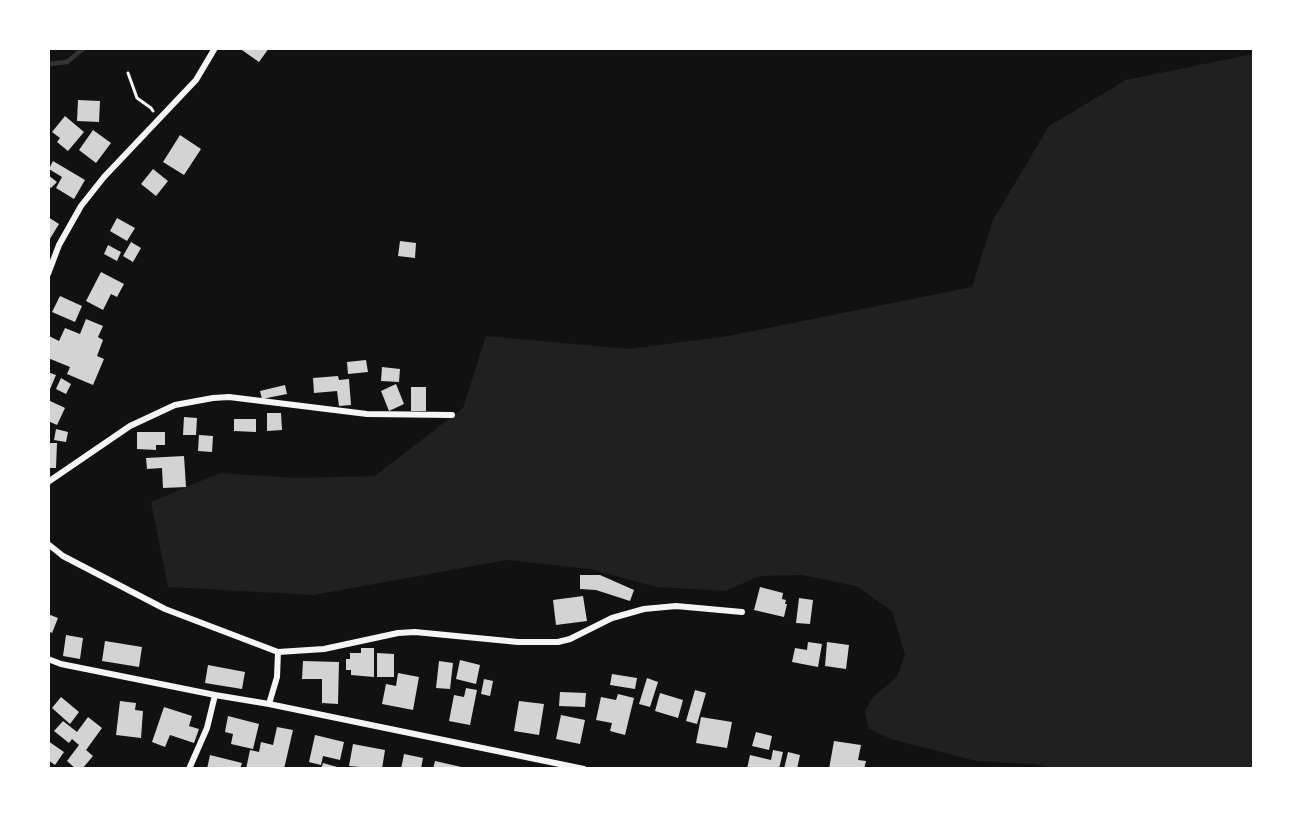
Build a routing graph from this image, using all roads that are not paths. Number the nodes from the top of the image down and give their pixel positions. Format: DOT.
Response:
graph roads {
  1 [pos="215,48"];
  2 [pos="48,274"];
  3 [pos="452,415"];
  4 [pos="48,482"];
  5 [pos="48,544"];
  6 [pos="742,612"];
  7 [pos="278,652"];
  8 [pos="48,659"];
  9 [pos="215,695"];
  10 [pos="269,704"];
  11 [pos="189,769"];
  12 [pos="584,769"];
  1 -- 2 [label="street"];
  3 -- 4 [label="street"];
  5 -- 7 [label="street"];
  6 -- 7 [label="street"];
  7 -- 10 [label="street"];
  8 -- 9 [label="street"];
  9 -- 10 [label="street"];
  9 -- 11 [label="street"];
  10 -- 12 [label="street"];
}
